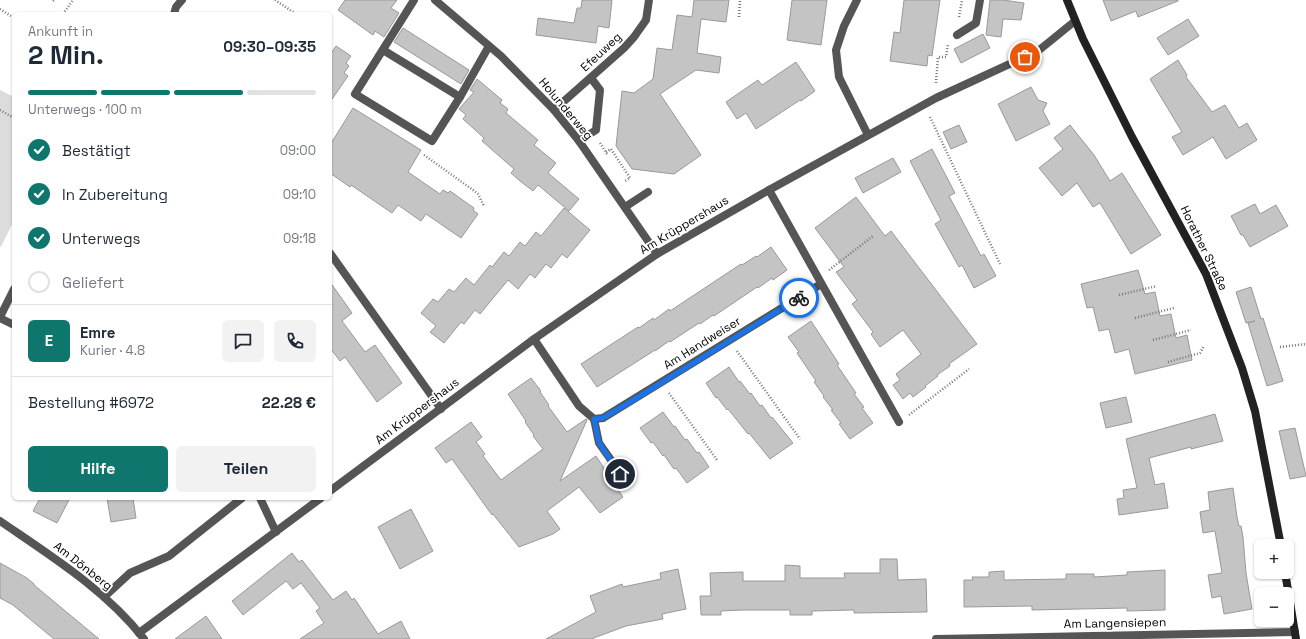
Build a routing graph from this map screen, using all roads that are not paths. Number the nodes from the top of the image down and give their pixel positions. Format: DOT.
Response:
graph roads {
  1 [pos="182,0"];
  2 [pos="414,0"];
  3 [pos="435,0"];
  4 [pos="649,0"];
  5 [pos="858,0"];
  6 [pos="980,0"];
  7 [pos="1068,0"];
  8 [pos="175,12"];
  9 [pos="1075,21"];
  10 [pos="957,35"];
  11 [pos="489,46"];
  12 [pos="383,50"];
  13 [pos="591,78"];
  14 [pos="460,97"];
  15 [pos="554,110"];
  16 [pos="868,135"];
  17 [pos="579,141"];
  18 [pos="769,190"];
  19 [pos="648,192"];
  20 [pos="625,207"];
  21 [pos="657,254"];
  22 [pos="332,255"];
  23 [pos="820,280"];
  24 [pos="12,293"];
  25 [pos="0,317"];
  26 [pos="12,324"];
  27 [pos="534,339"];
  28 [pos="441,409"];
  29 [pos="594,419"];
  30 [pos="899,422"];
  31 [pos="628,484"];
  32 [pos="332,490"];
  33 [pos="239,500"];
  34 [pos="261,500"];
  35 [pos="318,500"];
  36 [pos="0,521"];
  37 [pos="276,532"];
  38 [pos="1280,539"];
  39 [pos="1286,579"];
  40 [pos="104,596"];
  41 [pos="1295,635"];
  42 [pos="141,636"];
  43 [pos="1017,638"];
  44 [pos="936,639"];
  1 -- 8 [label="street"];
  2 -- 12 [label="street"];
  3 -- 11 [label="street, Holunderweg"];
  4 -- 13 [label="street, Efeuweg"];
  5 -- 16 [label="street"];
  6 -- 10 [label="street"];
  7 -- 9 [label="main road, Horather Straße"];
  9 -- 16 [label="street, Am Krüppershaus"];
  9 -- 38 [label="main road, Horather Straße"];
  11 -- 14 [label="street"];
  11 -- 15 [label="street, Holunderweg"];
  12 -- 14 [label="street"];
  12 -- 14 [label="street"];
  13 -- 15 [label="street, Efeuweg"];
  13 -- 17 [label="street"];
  15 -- 17 [label="street, Holunderweg"];
  16 -- 18 [label="street, Am Krüppershaus"];
  17 -- 20 [label="street, Holunderweg"];
  18 -- 21 [label="street, Am Krüppershaus"];
  18 -- 23 [label="street"];
  19 -- 20 [label="street"];
  20 -- 21 [label="street, Holunderweg"];
  21 -- 27 [label="street, Am Krüppershaus"];
  22 -- 28 [label="street"];
  23 -- 29 [label="street, Am Handweiser"];
  23 -- 30 [label="street"];
  24 -- 25 [label="street"];
  25 -- 26 [label="street"];
  27 -- 28 [label="street, Am Krüppershaus"];
  27 -- 29 [label="street"];
  28 -- 32 [label="street, Am Krüppershaus"];
  29 -- 31 [label="street"];
  33 -- 40 [label="street"];
  34 -- 37 [label="street"];
  35 -- 37 [label="street"];
  36 -- 40 [label="street, Am Dönberg"];
  37 -- 42 [label="street"];
  39 -- 41 [label="main road"];
  40 -- 42 [label="street, Am Dönberg"];
  41 -- 43 [label="street, Am Langensiepen"];
  43 -- 44 [label="street, Am Langensiepen"];
}
